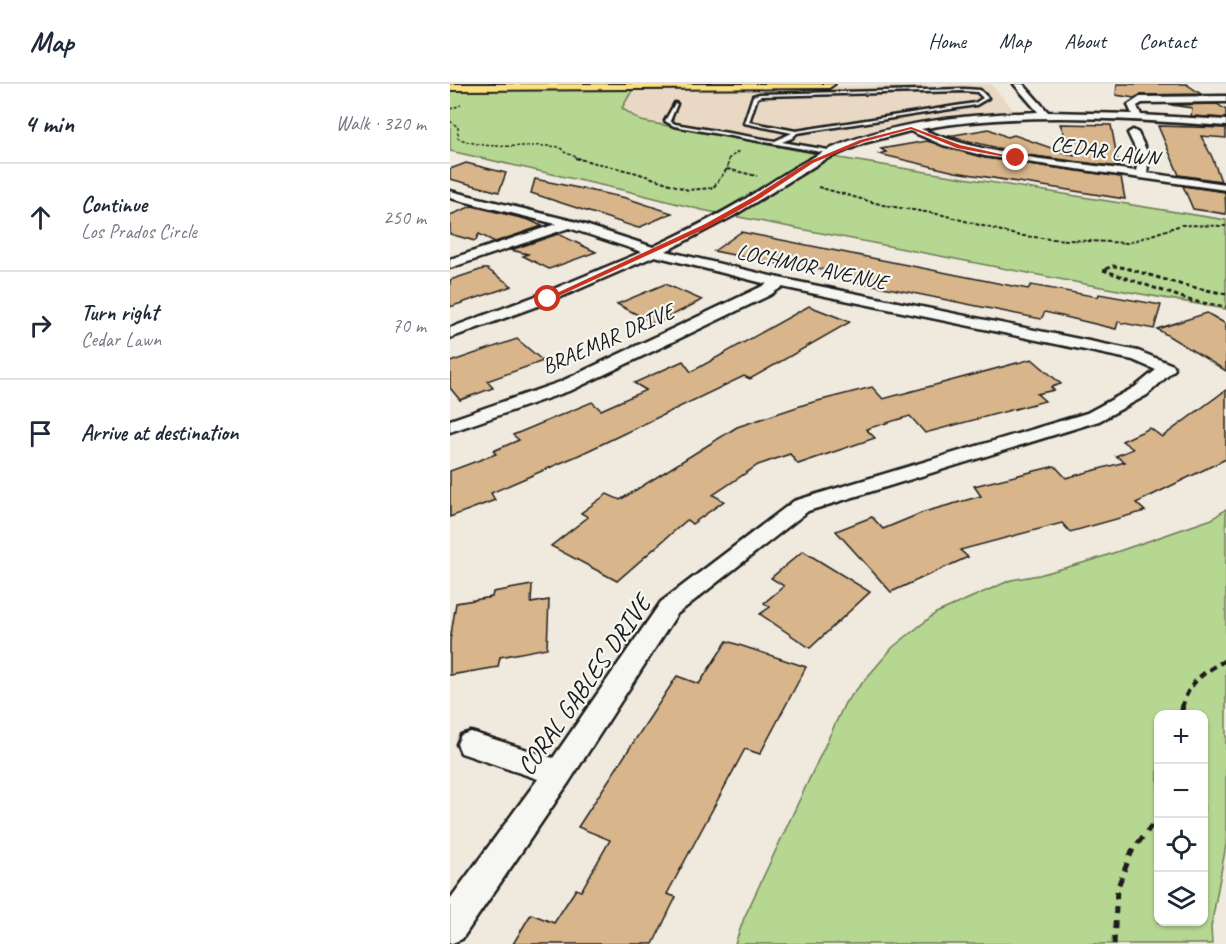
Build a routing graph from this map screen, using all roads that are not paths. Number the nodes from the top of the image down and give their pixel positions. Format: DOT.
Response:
graph roads {
  1 [pos="829,84"];
  2 [pos="1018,84"];
  3 [pos="536,85"];
  4 [pos="450,86"];
  5 [pos="1226,99"];
  6 [pos="675,104"];
  7 [pos="1019,105"];
  8 [pos="1029,116"];
  9 [pos="1047,116"];
  10 [pos="1138,118"];
  11 [pos="1226,123"];
  12 [pos="911,128"];
  13 [pos="796,132"];
  14 [pos="1133,133"];
  15 [pos="777,142"];
  16 [pos="832,152"];
  17 [pos="1141,176"];
  18 [pos="1226,187"];
  19 [pos="450,194"];
  20 [pos="569,224"];
  21 [pos="651,252"];
  22 [pos="450,264"];
  23 [pos="779,282"];
  24 [pos="450,333"];
  25 [pos="1167,369"];
  26 [pos="450,426"];
  27 [pos="471,744"];
  28 [pos="559,773"];
  29 [pos="450,927"];
  1 -- 3 [label="main road"];
  2 -- 9 [label="street"];
  3 -- 4 [label="main road"];
  5 -- 10 [label="street"];
  6 -- 15 [label="lane"];
  7 -- 8 [label="street"];
  8 -- 9 [label="street"];
  8 -- 12 [label="street"];
  9 -- 10 [label="street"];
  10 -- 11 [label="street"];
  12 -- 16 [label="street"];
  12 -- 17 [label="street, CEDAR LAWN"];
  13 -- 13 [label="lane"];
  13 -- 15 [label="lane"];
  14 -- 17 [label="street"];
  15 -- 16 [label="lane"];
  16 -- 21 [label="street"];
  17 -- 18 [label="street, CEDAR LAWN"];
  19 -- 20 [label="street, LOCHMOR AVENUE"];
  20 -- 21 [label="street, LOCHMOR AVENUE"];
  20 -- 22 [label="street"];
  21 -- 23 [label="street, LOCHMOR AVENUE"];
  21 -- 24 [label="street"];
  23 -- 25 [label="street, LOCHMOR AVENUE"];
  23 -- 26 [label="street, BRAEMAR DRIVE"];
  25 -- 28 [label="street, CORAL GABLES DRIVE"];
  27 -- 28 [label="street"];
  28 -- 29 [label="street, CORAL GABLES DRIVE"];
}
